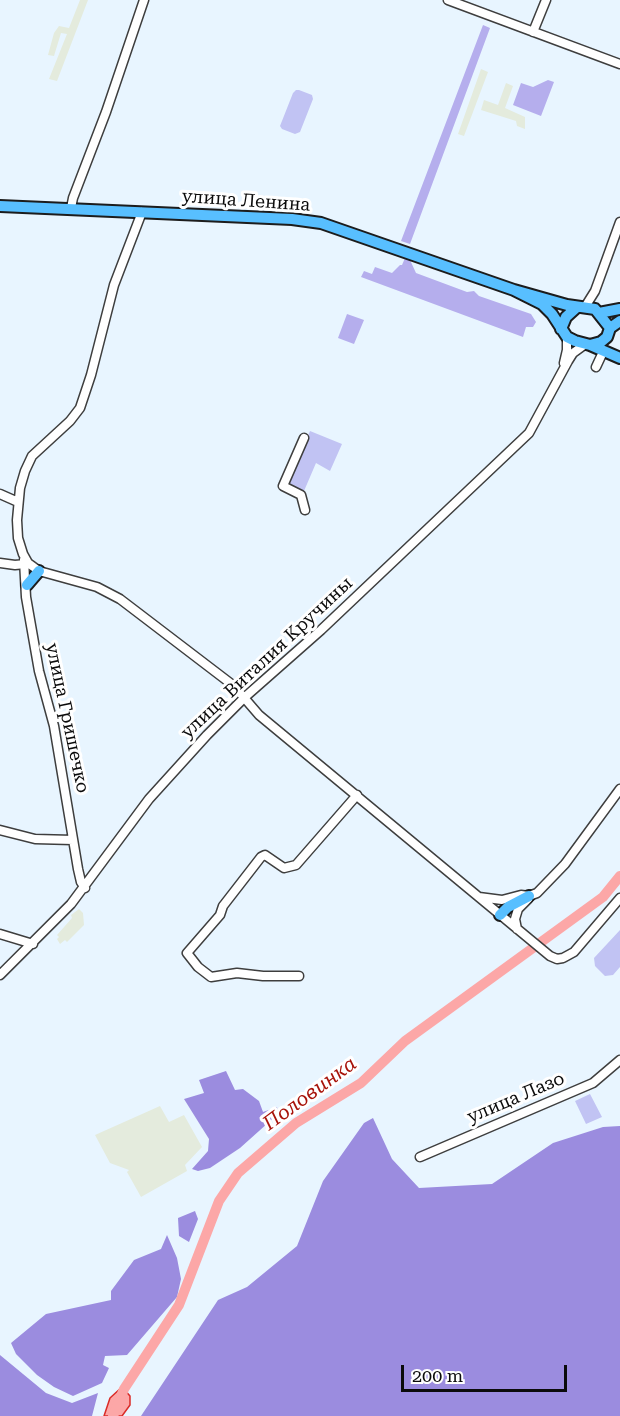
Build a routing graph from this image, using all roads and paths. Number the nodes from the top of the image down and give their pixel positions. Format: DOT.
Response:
graph roads {
  1 [pos="144,0"];
  2 [pos="448,0"];
  3 [pos="546,0"];
  4 [pos="533,32"];
  5 [pos="620,64"];
  6 [pos="0,206"];
  7 [pos="71,208"];
  8 [pos="142,212"];
  9 [pos="620,222"];
  10 [pos="514,290"];
  11 [pos="589,309"];
  12 [pos="620,309"];
  13 [pos="620,321"];
  14 [pos="564,333"];
  15 [pos="608,333"];
  16 [pos="587,345"];
  17 [pos="603,352"];
  18 [pos="620,353"];
  19 [pos="620,358"];
  20 [pos="596,367"];
  21 [pos="561,372"];
  22 [pos="304,438"];
  23 [pos="0,494"];
  24 [pos="18,502"];
  25 [pos="305,510"];
  26 [pos="23,554"];
  27 [pos="0,562"];
  28 [pos="24,564"];
  29 [pos="39,571"];
  30 [pos="27,585"];
  31 [pos="245,697"];
  32 [pos="620,789"];
  33 [pos="359,797"];
  34 [pos="0,830"];
  35 [pos="74,840"];
  36 [pos="85,888"];
  37 [pos="478,896"];
  38 [pos="529,896"];
  39 [pos="620,898"];
  40 [pos="500,915"];
  41 [pos="519,930"];
  42 [pos="0,934"];
  43 [pos="33,944"];
  44 [pos="0,975"];
  45 [pos="299,976"];
  46 [pos="620,1060"];
  47 [pos="420,1157"];
  1 -- 7 [label="street"];
  2 -- 4 [label="street"];
  3 -- 4 [label="street"];
  4 -- 5 [label="street"];
  6 -- 7 [label="main road, улица Ленина"];
  7 -- 8 [label="main road, улица Ленина"];
  8 -- 10 [label="main road, улица Ленина"];
  8 -- 24 [label="street, улица Гришечко"];
  9 -- 11 [label="street"];
  10 -- 11 [label="main road, улица Ленина"];
  10 -- 14 [label="main road, улица Ленина"];
  11 -- 12 [label="main road, улица Ленина"];
  11 -- 14 [label="main road"];
  11 -- 15 [label="main road"];
  13 -- 15 [label="main road"];
  14 -- 16 [label="main road"];
  14 -- 21 [label="street, улица Виталия Кручины"];
  15 -- 16 [label="main road"];
  15 -- 18 [label="main road"];
  16 -- 17 [label="main road"];
  16 -- 21 [label="street, улица Виталия Кручины"];
  17 -- 19 [label="main road"];
  17 -- 20 [label="street"];
  21 -- 31 [label="street, улица Виталия Кручины"];
  22 -- 25 [label="street"];
  23 -- 24 [label="street"];
  24 -- 26 [label="street, улица Гришечко"];
  26 -- 28 [label="street, улица Гришечко"];
  26 -- 29 [label="street"];
  27 -- 28 [label="street"];
  28 -- 30 [label="street, улица Гришечко"];
  29 -- 30 [label="main road"];
  29 -- 31 [label="street"];
  30 -- 35 [label="street, улица Гришечко"];
  31 -- 33 [label="street"];
  31 -- 36 [label="street, улица Виталия Кручины"];
  32 -- 38 [label="street"];
  33 -- 37 [label="street"];
  33 -- 45 [label="street"];
  34 -- 35 [label="street"];
  35 -- 36 [label="street, улица Гришечко"];
  36 -- 43 [label="street, улица Виталия Кручины"];
  37 -- 38 [label="street"];
  37 -- 40 [label="street"];
  38 -- 40 [label="main road"];
  38 -- 41 [label="street"];
  39 -- 41 [label="street"];
  40 -- 41 [label="street"];
  42 -- 43 [label="street"];
  43 -- 44 [label="street, улица Виталия Кручины"];
  46 -- 47 [label="street, улица Лазо"];
}
